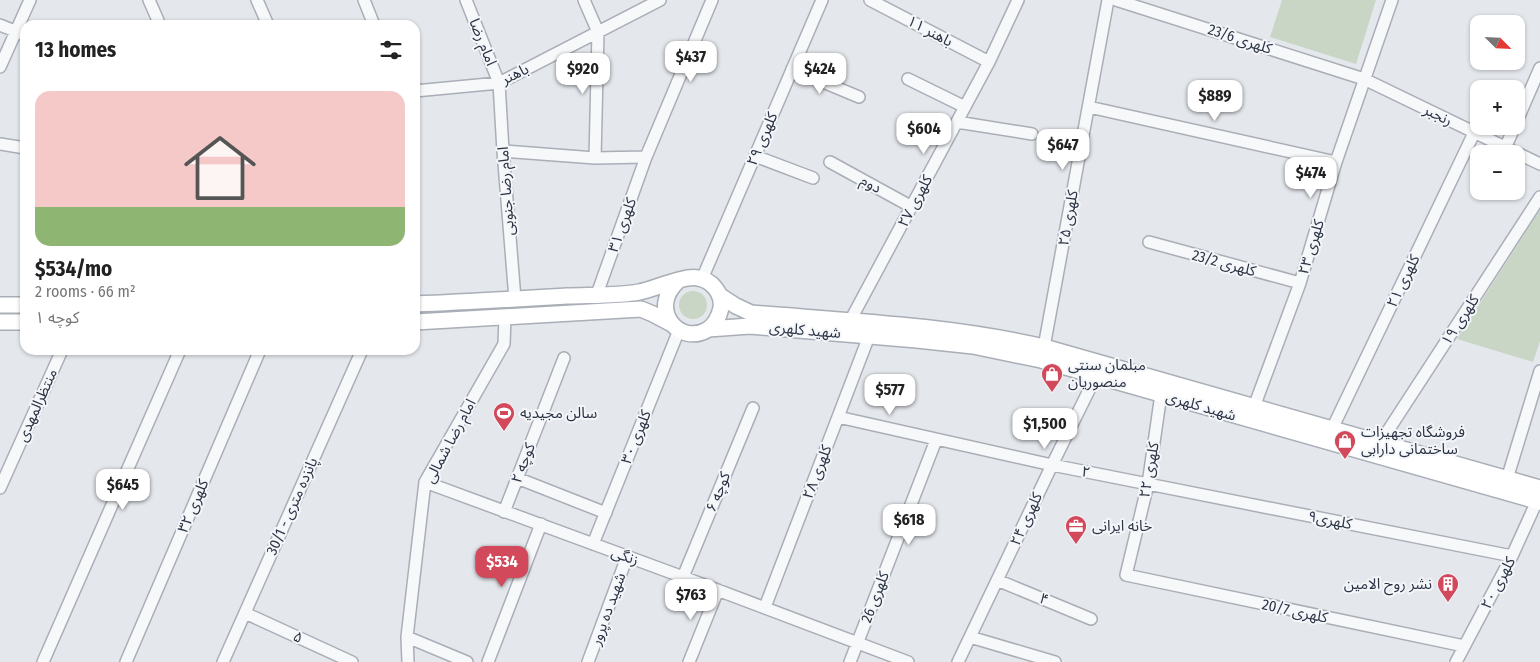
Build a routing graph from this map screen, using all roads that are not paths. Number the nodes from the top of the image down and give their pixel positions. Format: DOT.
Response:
graph roads {
  1 [pos="30,0"];
  2 [pos="149,0"];
  3 [pos="257,0"];
  4 [pos="364,0"];
  5 [pos="466,0"];
  6 [pos="584,0"];
  7 [pos="660,0"];
  8 [pos="712,0"];
  9 [pos="822,0"];
  10 [pos="870,0"];
  11 [pos="1018,0"];
  12 [pos="1108,0"];
  13 [pos="1116,0"];
  14 [pos="1392,0"];
  15 [pos="1141,4"];
  16 [pos="24,20"];
  17 [pos="158,20"];
  18 [pos="266,20"];
  19 [pos="372,20"];
  20 [pos="0,25"];
  21 [pos="598,32"];
  22 [pos="20,33"];
  23 [pos="989,62"];
  24 [pos="0,67"];
  25 [pos="1540,68"];
  26 [pos="792,69"];
  27 [pos="1364,78"];
  28 [pos="908,79"];
  29 [pos="499,83"];
  30 [pos="420,91"];
  31 [pos="859,98"];
  32 [pos="1525,102"];
  33 [pos="965,108"];
  34 [pos="1089,108"];
  35 [pos="957,122"];
  36 [pos="1470,131"];
  37 [pos="1032,134"];
  38 [pos="1473,135"];
  39 [pos="1478,135"];
  40 [pos="0,144"];
  41 [pos="1499,145"];
  42 [pos="20,147"];
  43 [pos="503,151"];
  44 [pos="646,156"];
  45 [pos="755,156"];
  46 [pos="1525,157"];
  47 [pos="595,158"];
  48 [pos="830,162"];
  49 [pos="1336,162"];
  50 [pos="1540,164"];
  51 [pos="813,178"];
  52 [pos="1540,197"];
  53 [pos="912,207"];
  54 [pos="1149,242"];
  55 [pos="702,279"];
  56 [pos="678,281"];
  57 [pos="1300,283"];
  58 [pos="597,294"];
  59 [pos="719,295"];
  60 [pos="515,299"];
  61 [pos="420,304"];
  62 [pos="0,305"];
  63 [pos="20,305"];
  64 [pos="505,317"];
  65 [pos="850,321"];
  66 [pos="0,322"];
  67 [pos="20,322"];
  68 [pos="420,322"];
  69 [pos="676,327"];
  70 [pos="708,329"];
  71 [pos="869,336"];
  72 [pos="1044,347"];
  73 [pos="60,355"];
  74 [pos="178,355"];
  75 [pos="258,355"];
  76 [pos="360,355"];
  77 [pos="564,358"];
  78 [pos="1540,371"];
  79 [pos="1096,376"];
  80 [pos="1161,394"];
  81 [pos="1254,407"];
  82 [pos="753,408"];
  83 [pos="838,417"];
  84 [pos="1332,429"];
  85 [pos="936,440"];
  86 [pos="1380,443"];
  87 [pos="1052,465"];
  88 [pos="518,478"];
  89 [pos="1507,479"];
  90 [pos="425,482"];
  91 [pos="1148,484"];
  92 [pos="0,488"];
  93 [pos="1539,497"];
  94 [pos="504,512"];
  95 [pos="606,513"];
  96 [pos="540,524"];
  97 [pos="593,544"];
  98 [pos="1512,556"];
  99 [pos="627,557"];
  100 [pos="1126,575"];
  101 [pos="683,577"];
  102 [pos="998,580"];
  103 [pos="718,590"];
  104 [pos="765,607"];
  105 [pos="245,613"];
  106 [pos="1091,619"];
  107 [pos="408,637"];
  108 [pos="970,637"];
  109 [pos="858,642"];
  110 [pos="1464,646"];
  111 [pos="43,662"];
  112 [pos="126,662"];
  113 [pos="223,662"];
  114 [pos="352,662"];
  115 [pos="408,662"];
  116 [pos="467,662"];
  117 [pos="488,662"];
  118 [pos="588,662"];
  119 [pos="689,662"];
  120 [pos="850,662"];
  121 [pos="908,662"];
  122 [pos="958,662"];
  123 [pos="1055,662"];
  124 [pos="1456,662"];
  1 -- 16 [label="street"];
  2 -- 17 [label="street"];
  3 -- 18 [label="street"];
  4 -- 19 [label="street"];
  5 -- 29 [label="street, امام رضا"];
  6 -- 21 [label="street"];
  7 -- 21 [label="street, باهنر"];
  8 -- 44 [label="street, کلهری ۳۱"];
  9 -- 26 [label="street, کلهری ۲۹"];
  10 -- 23 [label="street, باهنر ۱۱"];
  11 -- 23 [label="street, کلهری ۲۷"];
  12 -- 34 [label="street, کلهری ۲۵"];
  13 -- 15 [label="street, کلهری 23/6"];
  14 -- 27 [label="street, کلهری ۲۳"];
  15 -- 27 [label="street, کلهری 23/6"];
  20 -- 22 [label="street"];
  21 -- 29 [label="street, باهنر"];
  21 -- 47 [label="street"];
  22 -- 24 [label="street"];
  23 -- 33 [label="street, کلهری ۲۷"];
  25 -- 32 [label="street"];
  26 -- 31 [label="street"];
  26 -- 45 [label="street, کلهری ۲۹"];
  27 -- 36 [label="street, رنجبر"];
  27 -- 49 [label="street, کلهری ۲۳"];
  28 -- 33 [label="street"];
  29 -- 30 [label="street, باهنر"];
  29 -- 43 [label="street, امام رضا جنوبی"];
  33 -- 35 [label="street, کلهری ۲۷"];
  34 -- 49 [label="street"];
  34 -- 72 [label="street, کلهری ۲۵"];
  35 -- 37 [label="street"];
  35 -- 53 [label="street, کلهری ۲۷"];
  38 -- 84 [label="street, کلهری ۲۱"];
  39 -- 41 [label="street, رنجبر"];
  40 -- 42 [label="street"];
  43 -- 47 [label="street"];
  43 -- 60 [label="street, امام رضا جنوبی"];
  44 -- 47 [label="street"];
  44 -- 58 [label="street, کلهری ۳۱"];
  45 -- 51 [label="street"];
  45 -- 55 [label="street, کلهری ۲۹"];
  46 -- 50 [label="street, رنجبر"];
  48 -- 53 [label="street, دوم"];
  49 -- 57 [label="street, کلهری ۲۳"];
  52 -- 86 [label="street, کلهری ۱۹"];
  53 -- 65 [label="street, کلهری ۲۷"];
  54 -- 57 [label="street, کلهری 23/2"];
  55 -- 56 [label="main road"];
  55 -- 59 [label="main road"];
  56 -- 58 [label="main road"];
  56 -- 69 [label="main road"];
  57 -- 81 [label="street, کلهری ۲۳"];
  58 -- 60 [label="main road"];
  59 -- 65 [label="main road, شهید کلهری"];
  59 -- 70 [label="main road"];
  60 -- 61 [label="main road"];
  62 -- 63 [label="main road"];
  64 -- 68 [label="main road"];
  64 -- 69 [label="main road"];
  64 -- 90 [label="street, امام رضا شمالی"];
  65 -- 72 [label="main road, شهید کلهری"];
  66 -- 67 [label="main road"];
  69 -- 70 [label="main road"];
  69 -- 95 [label="street, کلهری ۳۰"];
  70 -- 71 [label="main road, شهید کلهری"];
  71 -- 79 [label="main road, شهید کلهری"];
  71 -- 83 [label="street, کلهری ۲۸"];
  72 -- 81 [label="main road, شهید کلهری"];
  73 -- 92 [label="street, منتظرالمهدی"];
  74 -- 111 [label="street"];
  75 -- 112 [label="street, کلهری ۳۲"];
  76 -- 105 [label="street, 30/1 - پانزده متری"];
  77 -- 88 [label="street, ۲ کوچه"];
  78 -- 89 [label="street"];
  79 -- 80 [label="main road, شهید کلهری"];
  79 -- 87 [label="street, کلهری ۲۴"];
  80 -- 91 [label="street, کلهری ۲۲"];
  80 -- 93 [label="main road, شهید کلهری"];
  81 -- 84 [label="main road, شهید کلهری"];
  82 -- 101 [label="street, ۶ کوچه"];
  83 -- 85 [label="street, ۲"];
  83 -- 104 [label="street, کلهری ۲۸"];
  84 -- 86 [label="main road, شهید کلهری"];
  85 -- 87 [label="street, ۲"];
  85 -- 109 [label="street, کلهری 26"];
  86 -- 89 [label="main road, شهید کلهری"];
  87 -- 91 [label="street, ۲"];
  87 -- 102 [label="street, کلهری ۲۴"];
  88 -- 94 [label="street, ۲ کوچه"];
  88 -- 95 [label="street"];
  89 -- 93 [label="main road, شهید کلهری"];
  90 -- 94 [label="street, زنگی"];
  90 -- 107 [label="street, امام رضا شمالی"];
  91 -- 98 [label="street, کلهری۹"];
  91 -- 100 [label="street, کلهری ۲۲"];
  93 -- 98 [label="street, کلهری ۲۰"];
  94 -- 96 [label="street, زنگی"];
  95 -- 97 [label="street, کلهری ۳۰"];
  96 -- 97 [label="street, زنگی"];
  96 -- 117 [label="street"];
  97 -- 99 [label="street, زنگی"];
  98 -- 110 [label="street, کلهری ۲۰"];
  99 -- 101 [label="street, زنگی"];
  99 -- 118 [label="street, شهید ده پرور"];
  100 -- 110 [label="street, کلهری 20/7"];
  101 -- 103 [label="street, زنگی"];
  102 -- 106 [label="street, ۴"];
  102 -- 108 [label="street, کلهری ۲۴"];
  103 -- 104 [label="street, زنگی"];
  103 -- 119 [label="street"];
  104 -- 109 [label="street, زنگی"];
  105 -- 113 [label="street, 30/1 - پانزده متری"];
  105 -- 114 [label="street, ۵"];
  107 -- 115 [label="street, امام رضا شمالی"];
  107 -- 116 [label="street"];
  108 -- 122 [label="street, کلهری ۲۴"];
  108 -- 123 [label="street"];
  109 -- 120 [label="street, کلهری 26"];
  109 -- 121 [label="street, زنگی"];
  110 -- 124 [label="street, کلهری ۲۰"];
}
